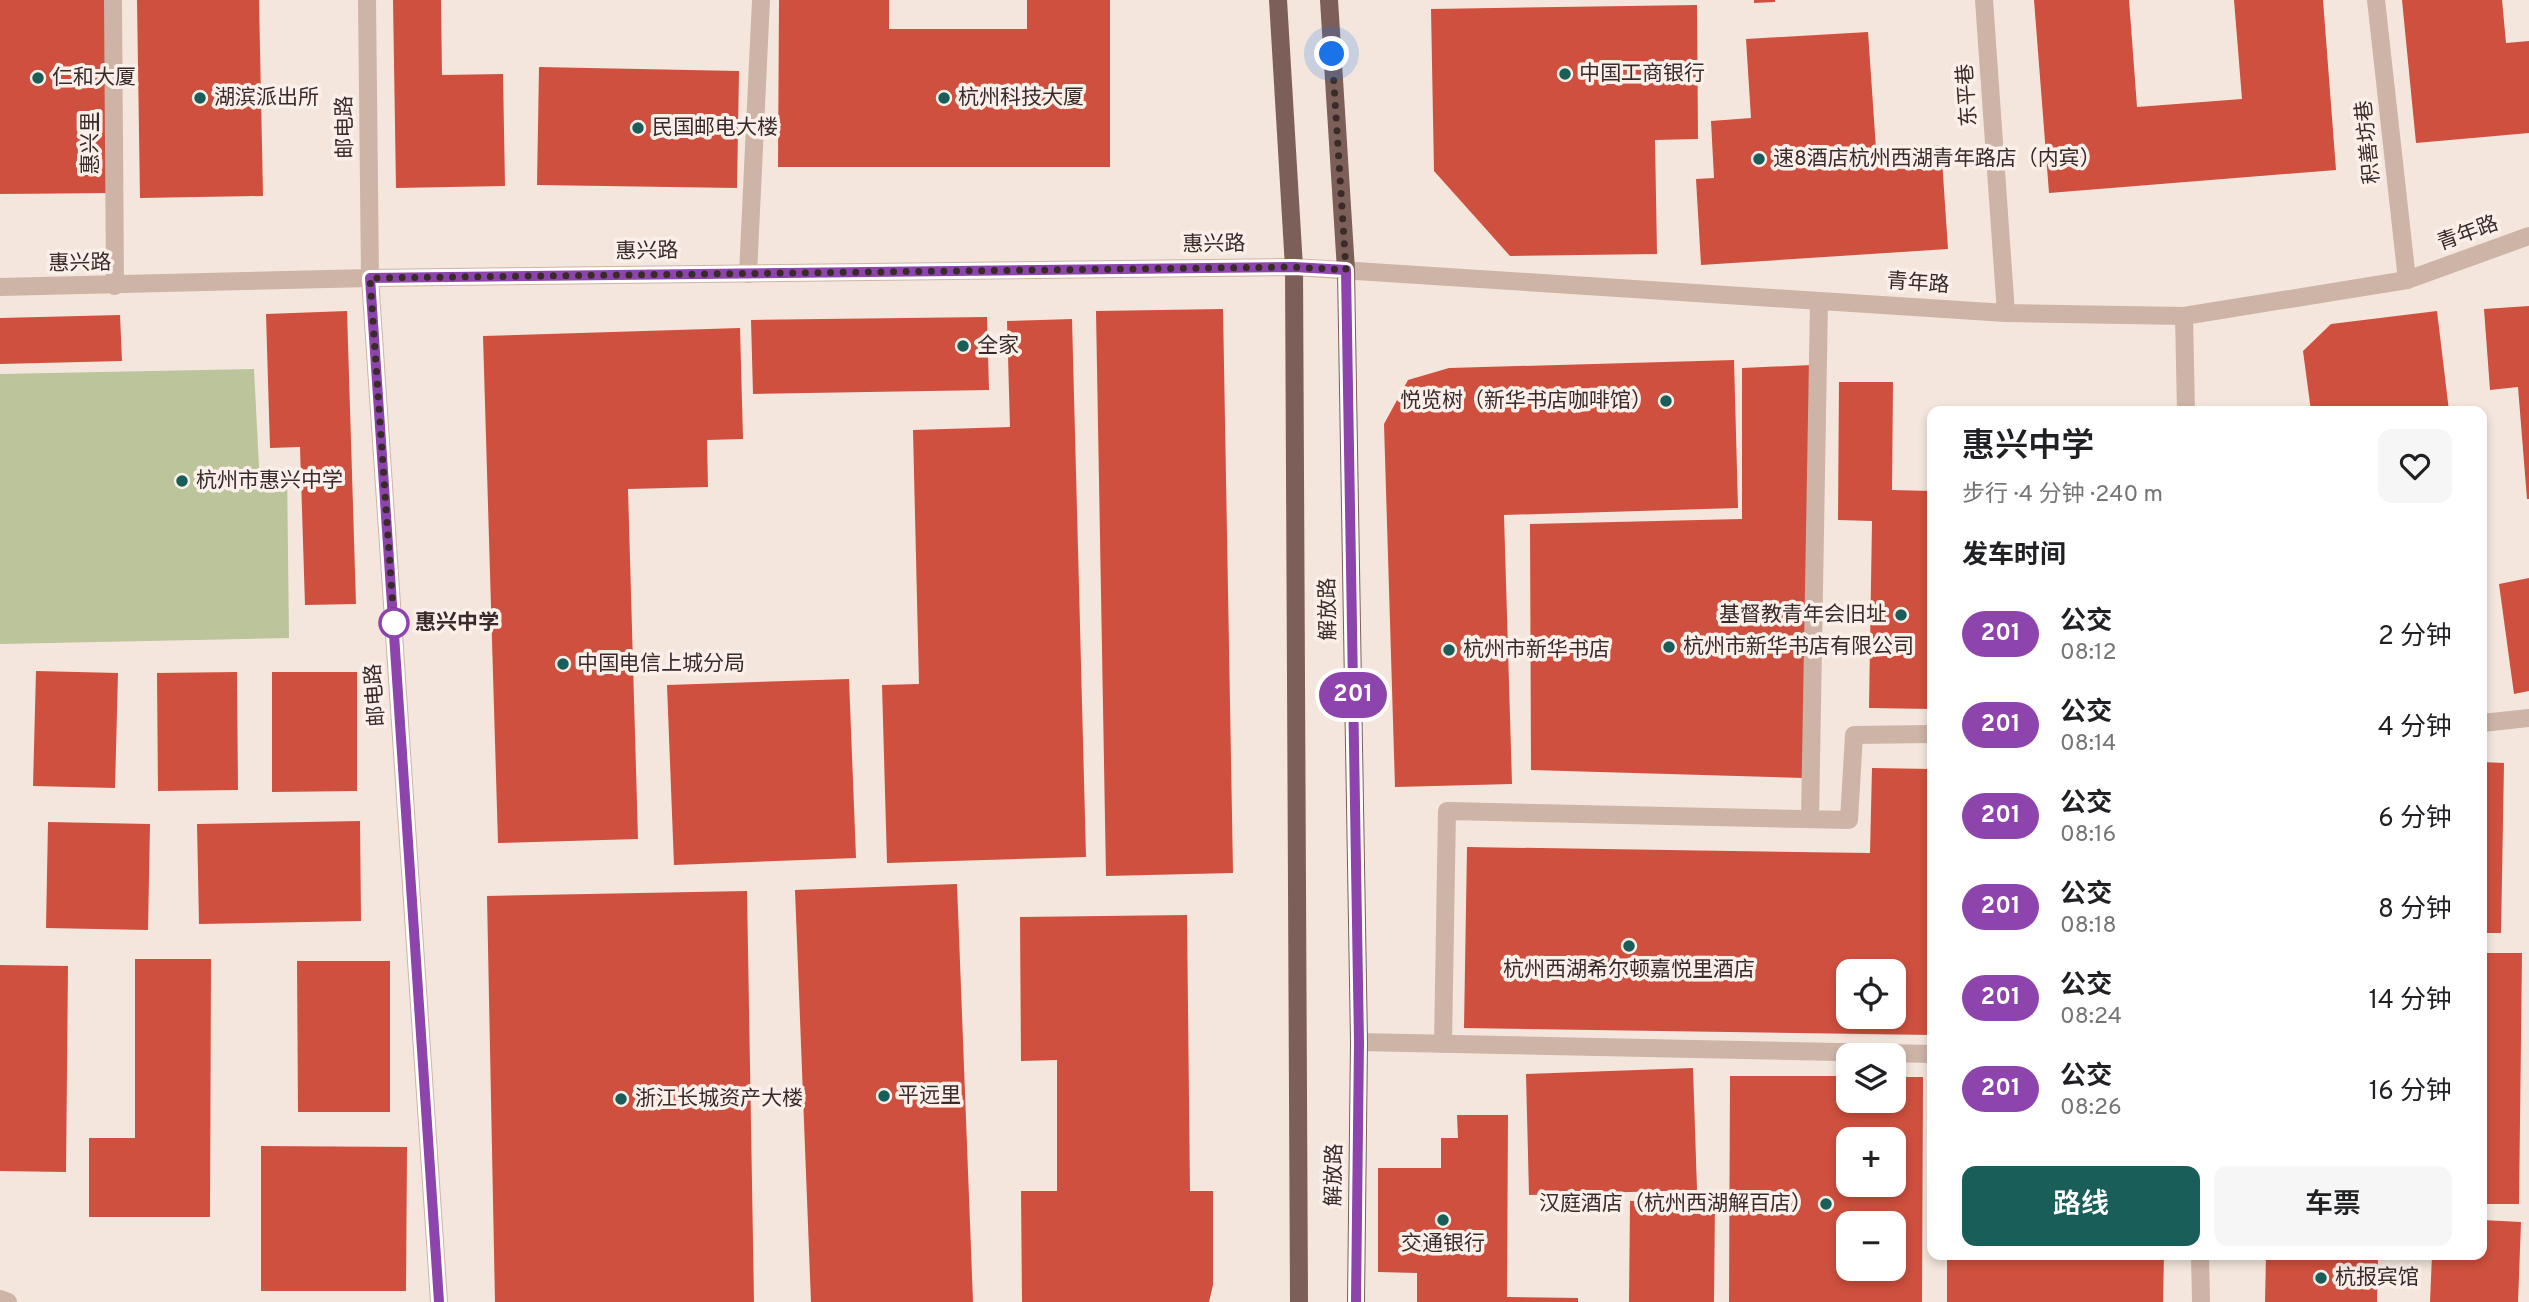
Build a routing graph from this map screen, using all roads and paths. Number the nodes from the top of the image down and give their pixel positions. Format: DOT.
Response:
graph roads {
  1 [pos="113,0"];
  2 [pos="367,0"];
  3 [pos="761,0"];
  4 [pos="1278,0"];
  5 [pos="1329,0"];
  6 [pos="1984,0"];
  7 [pos="2376,0"];
  8 [pos="2529,236"];
  9 [pos="1294,267"];
  10 [pos="1346,270"];
  11 [pos="748,274"];
  12 [pos="370,278"];
  13 [pos="2407,280"];
  14 [pos="115,286"];
  15 [pos="0,287"];
  16 [pos="1819,300"];
  17 [pos="2006,313"];
  18 [pos="2184,316"];
  19 [pos="2186,406"];
  20 [pos="2529,718"];
  21 [pos="2487,722"];
  22 [pos="1927,734"];
  23 [pos="1810,819"];
  24 [pos="1359,1042"];
  25 [pos="1443,1044"];
  26 [pos="1927,1054"];
  27 [pos="2200,1260"];
  28 [pos="0,1299"];
  29 [pos="8,1302"];
  30 [pos="439,1302"];
  31 [pos="1298,1302"];
  32 [pos="1356,1302"];
  33 [pos="2200,1302"];
  1 -- 14 [label="street, 惠兴里"];
  2 -- 12 [label="street, 邮电路"];
  3 -- 11 [label="street"];
  4 -- 9 [label="main road, 解放路"];
  5 -- 10 [label="main road, 解放路"];
  6 -- 17 [label="street, 东平巷"];
  7 -- 13 [label="street, 积善坊巷"];
  8 -- 13 [label="street, 青年路"];
  9 -- 10 [label="street, 青年路"];
  9 -- 11 [label="street, 惠兴路"];
  9 -- 31 [label="main road, 解放路"];
  10 -- 16 [label="street, 青年路"];
  10 -- 24 [label="main road, 解放路"];
  11 -- 12 [label="street, 惠兴路"];
  12 -- 14 [label="street, 惠兴路"];
  12 -- 30 [label="street, 邮电路"];
  13 -- 18 [label="street, 青年路"];
  14 -- 15 [label="street, 惠兴路"];
  16 -- 17 [label="street, 青年路"];
  16 -- 23 [label="street"];
  17 -- 18 [label="street, 青年路"];
  18 -- 19 [label="street"];
  20 -- 21 [label="street"];
  22 -- 23 [label="street"];
  23 -- 25 [label="street"];
  24 -- 25 [label="street"];
  24 -- 32 [label="main road, 解放路"];
  25 -- 26 [label="street"];
  27 -- 33 [label="street"];
  28 -- 29 [label="street"];
}
